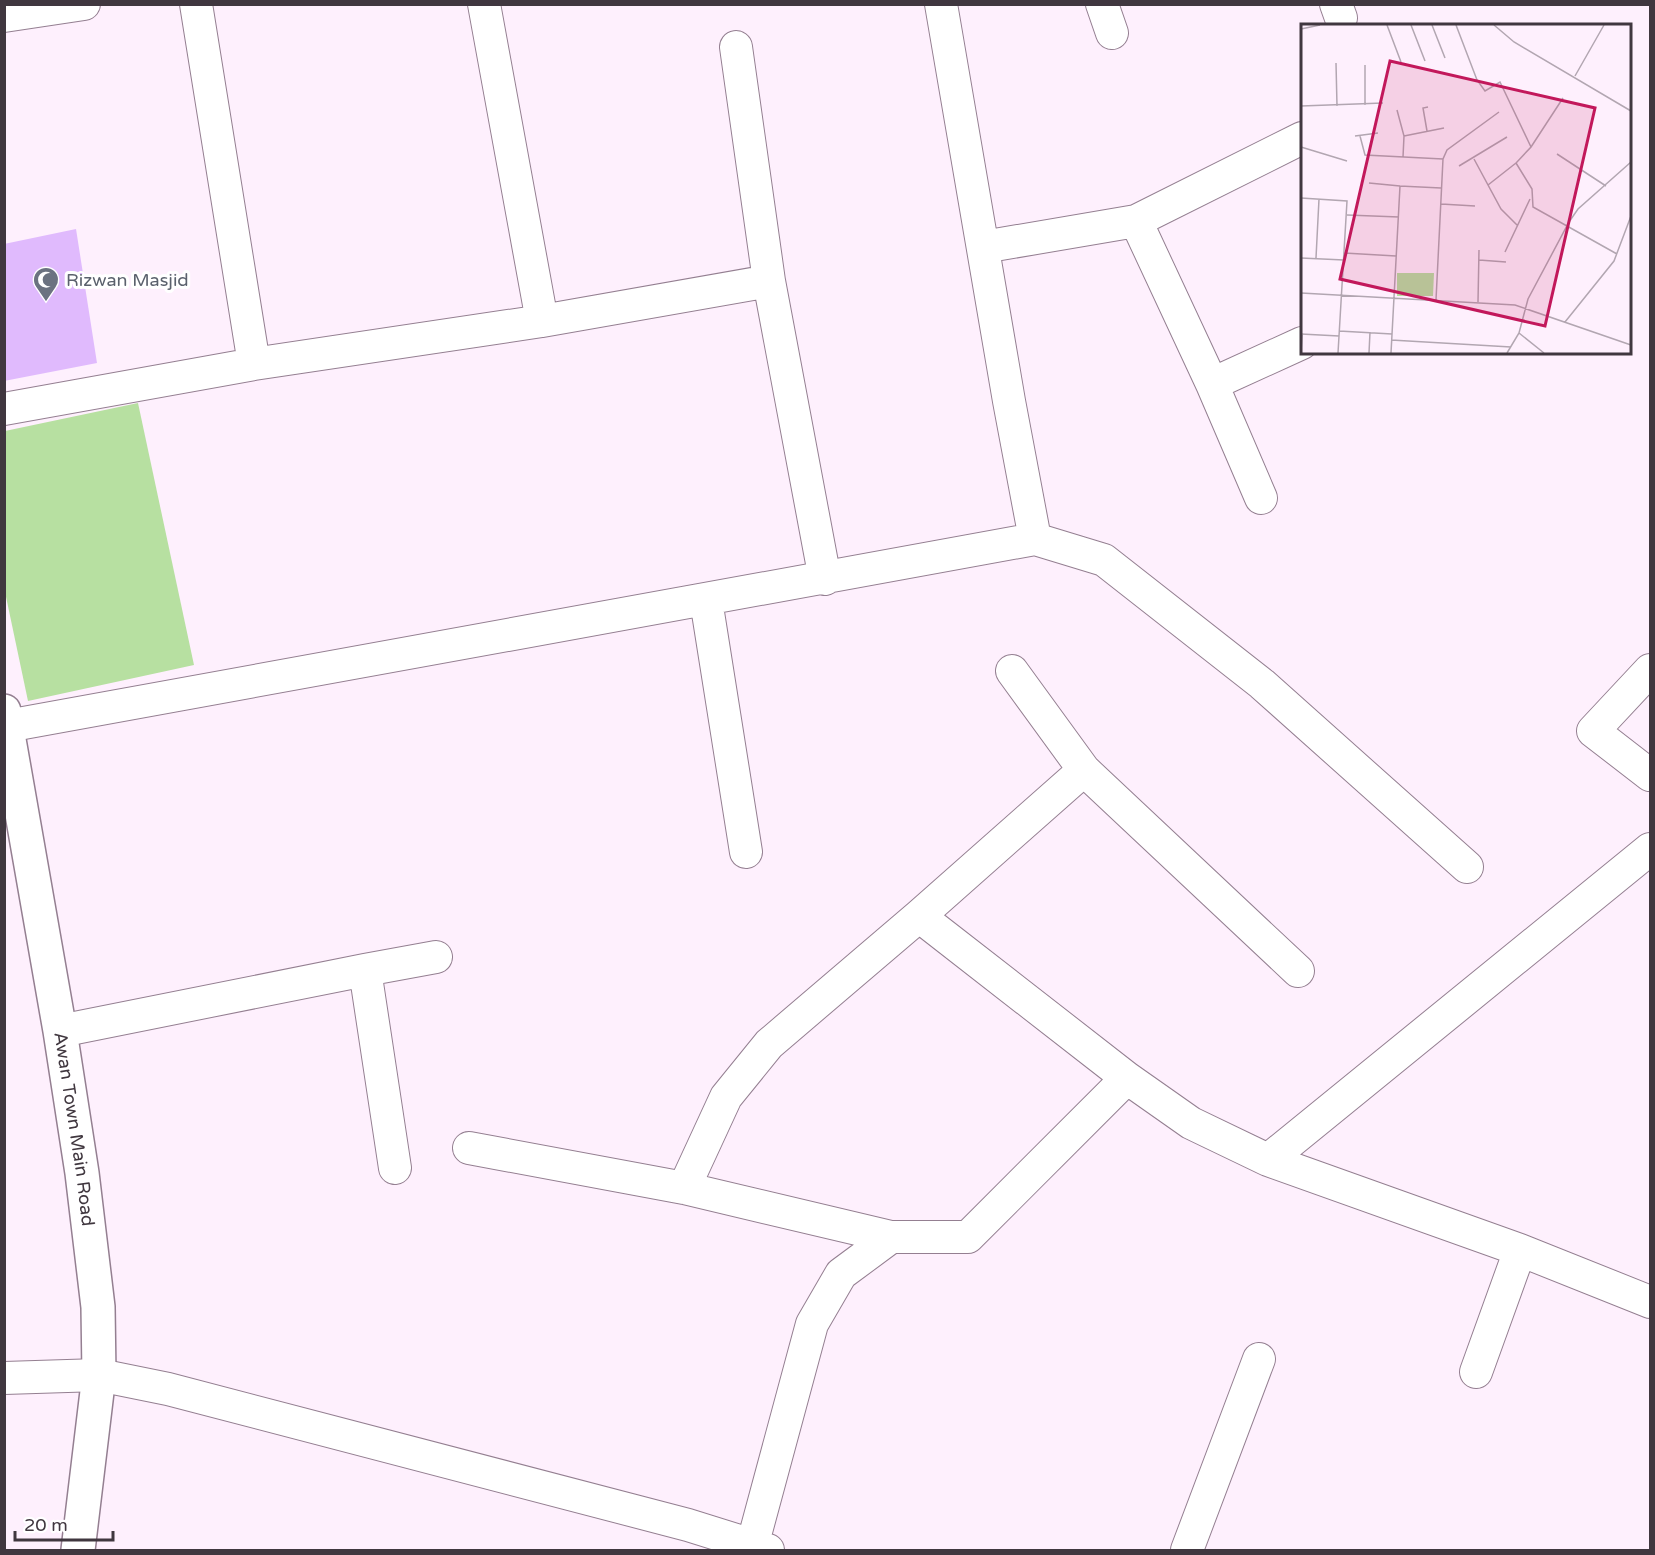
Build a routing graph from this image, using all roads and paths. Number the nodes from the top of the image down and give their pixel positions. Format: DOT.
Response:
graph roads {
  1 [pos="84,4"];
  2 [pos="196,4"];
  3 [pos="484,4"];
  4 [pos="941,4"];
  5 [pos="4,16"];
  6 [pos="735,47"];
  7 [pos="1301,138"];
  8 [pos="1136,221"];
  9 [pos="983,247"];
  10 [pos="769,281"];
  11 [pos="542,321"];
  12 [pos="1301,343"];
  13 [pos="254,364"];
  14 [pos="1212,384"];
  15 [pos="4,409"];
  16 [pos="1261,498"];
  17 [pos="1035,539"];
  18 [pos="825,579"];
  19 [pos="706,600"];
  20 [pos="1650,670"];
  21 [pos="1012,671"];
  22 [pos="6,718"];
  23 [pos="1084,770"];
  24 [pos="1650,775"];
  25 [pos="1650,849"];
  26 [pos="746,852"];
  27 [pos="1467,867"];
  28 [pos="919,916"];
  29 [pos="436,957"];
  30 [pos="365,970"];
  31 [pos="1298,971"];
  32 [pos="60,1031"];
  33 [pos="1127,1078"];
  34 [pos="469,1148"];
  35 [pos="1269,1160"];
  36 [pos="395,1168"];
  37 [pos="684,1188"];
  38 [pos="891,1237"];
  39 [pos="1520,1251"];
  40 [pos="1650,1302"];
  41 [pos="1259,1359"];
  42 [pos="1476,1372"];
  43 [pos="99,1376"];
  44 [pos="4,1378"];
  45 [pos="757,1549"];
  46 [pos="78,1551"];
  47 [pos="1187,1551"];
  1 -- 5 [label="street"];
  2 -- 13 [label="street"];
  3 -- 11 [label="street"];
  4 -- 9 [label="street"];
  6 -- 10 [label="street"];
  7 -- 8 [label="street"];
  8 -- 9 [label="street"];
  8 -- 14 [label="street"];
  9 -- 17 [label="street"];
  10 -- 11 [label="street"];
  10 -- 18 [label="street"];
  11 -- 13 [label="street"];
  12 -- 14 [label="street"];
  13 -- 15 [label="street"];
  14 -- 16 [label="street"];
  17 -- 18 [label="street"];
  17 -- 27 [label="street"];
  18 -- 19 [label="street"];
  19 -- 22 [label="street"];
  19 -- 26 [label="street"];
  20 -- 24 [label="street"];
  21 -- 23 [label="street"];
  22 -- 32 [label="street, Awan Town Main Road"];
  23 -- 28 [label="street"];
  23 -- 31 [label="street"];
  25 -- 35 [label="street"];
  28 -- 33 [label="street"];
  28 -- 37 [label="street"];
  29 -- 30 [label="street"];
  30 -- 32 [label="street"];
  30 -- 36 [label="street"];
  32 -- 43 [label="street, Awan Town Main Road"];
  33 -- 35 [label="street"];
  33 -- 38 [label="street"];
  34 -- 37 [label="street"];
  35 -- 39 [label="street"];
  37 -- 38 [label="street"];
  38 -- 45 [label="street"];
  39 -- 40 [label="street"];
  39 -- 42 [label="street"];
  41 -- 47 [label="street"];
  43 -- 44 [label="street"];
  43 -- 45 [label="street"];
  43 -- 46 [label="street, Awan Town Main Road"];
}
